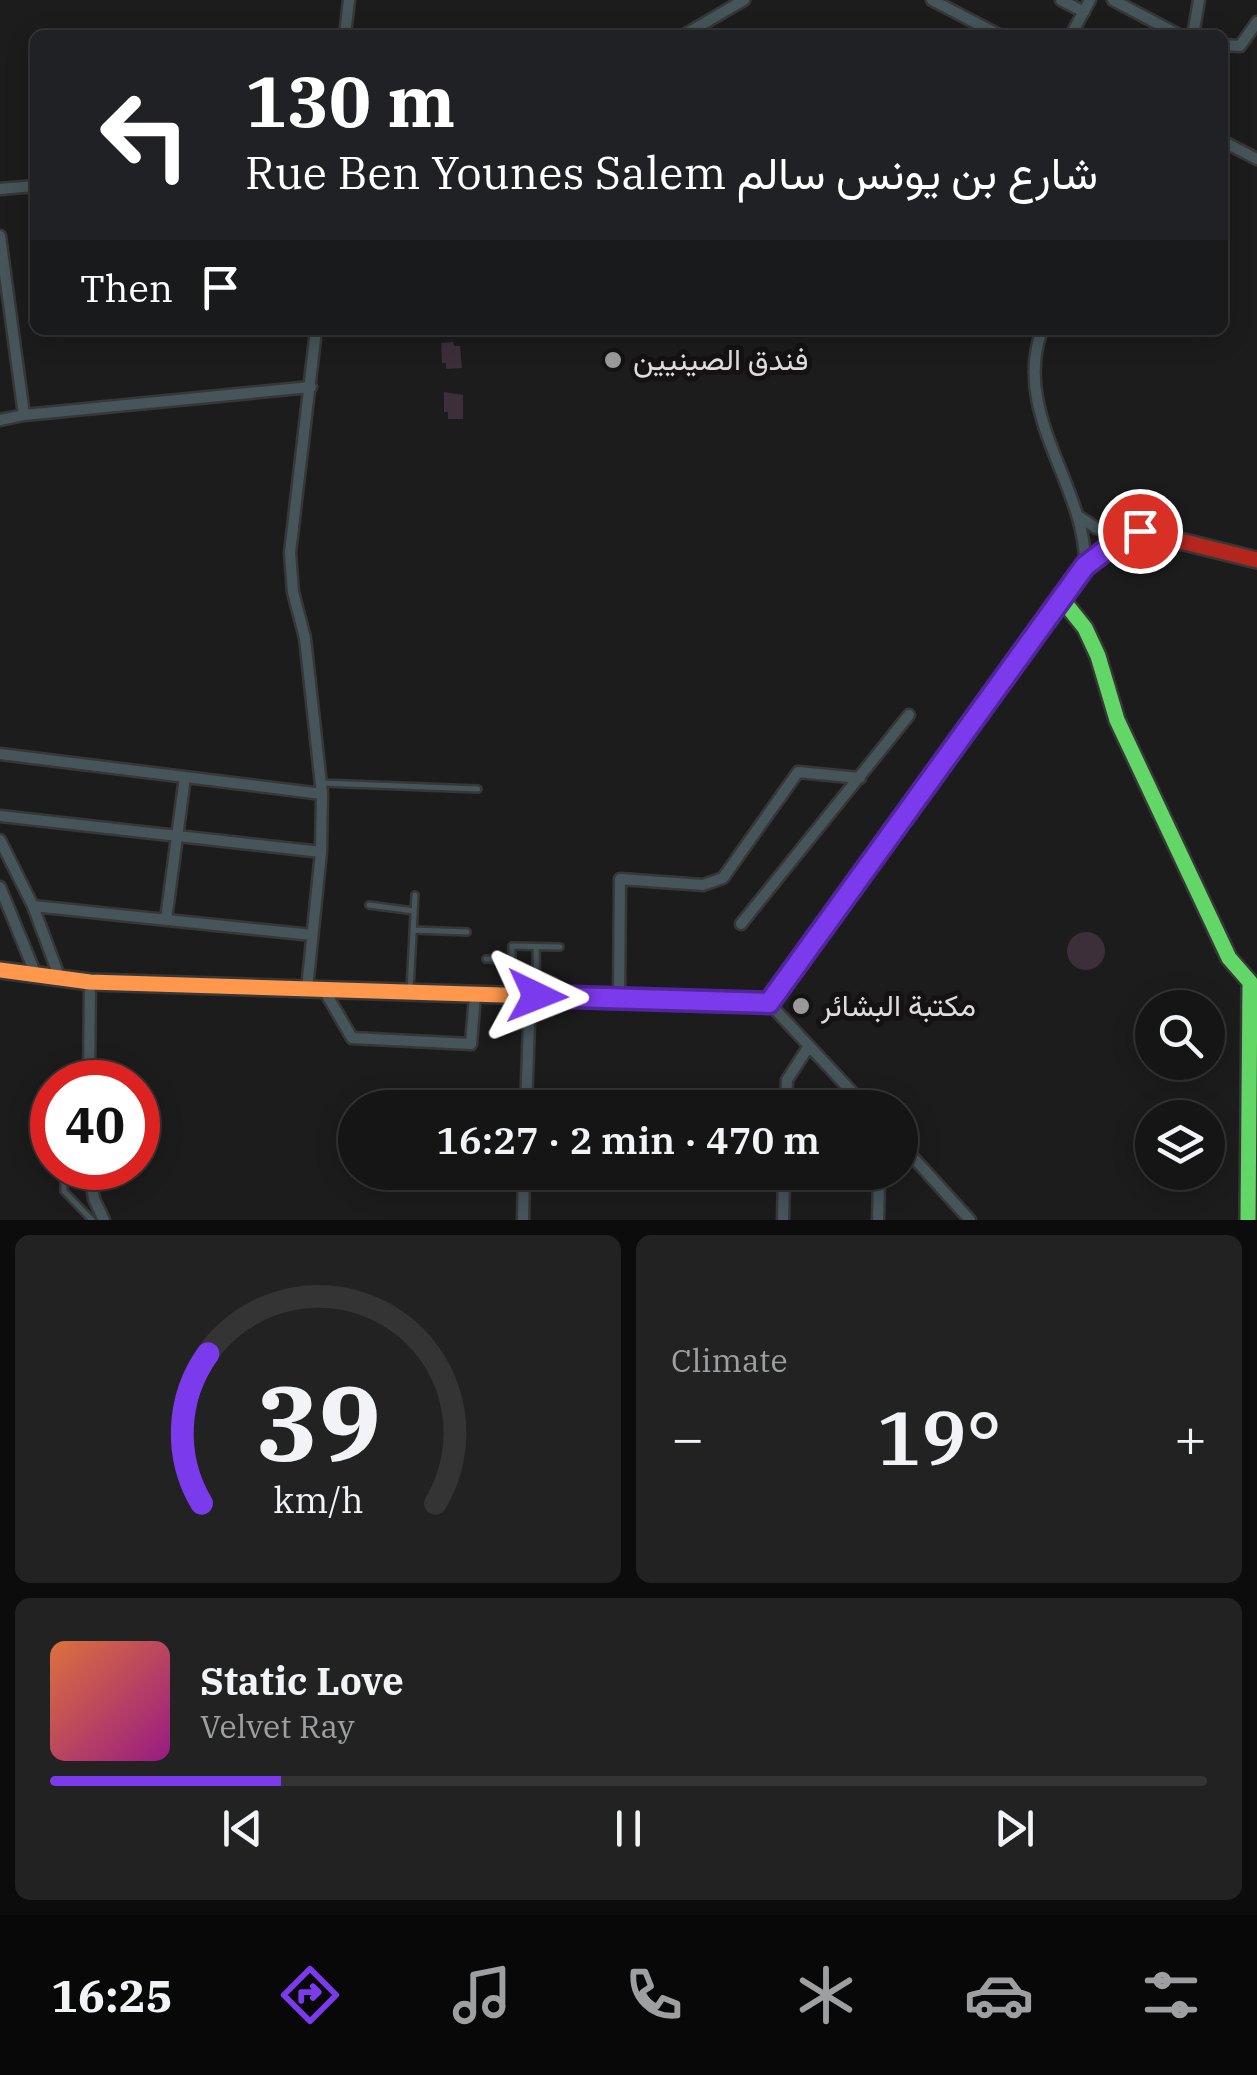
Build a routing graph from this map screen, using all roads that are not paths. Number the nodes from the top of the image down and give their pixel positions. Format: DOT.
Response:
graph roads {
  1 [pos="349,0"];
  2 [pos="744,0"];
  3 [pos="932,0"];
  4 [pos="1061,0"];
  5 [pos="1090,0"];
  6 [pos="1112,0"];
  7 [pos="1199,0"];
  8 [pos="1084,12"];
  9 [pos="1257,22"];
  10 [pos="346,30"];
  11 [pos="693,30"];
  12 [pos="989,30"];
  13 [pos="1074,30"];
  14 [pos="1169,30"];
  15 [pos="1193,30"];
  16 [pos="1228,45"];
  17 [pos="1228,144"];
  18 [pos="1257,159"];
  19 [pos="30,186"];
  20 [pos="0,189"];
  21 [pos="0,236"];
  22 [pos="316,335"];
  23 [pos="1041,335"];
  24 [pos="311,386"];
  25 [pos="24,415"];
  26 [pos="0,420"];
  27 [pos="1077,515"];
  28 [pos="1123,537"];
  29 [pos="1257,560"];
  30 [pos="1085,566"];
  31 [pos="1061,598"];
  32 [pos="908,715"];
  33 [pos="0,754"];
  34 [pos="185,777"];
  35 [pos="860,778"];
  36 [pos="322,789"];
  37 [pos="478,789"];
  38 [pos="0,816"];
  39 [pos="178,837"];
  40 [pos="0,840"];
  41 [pos="321,852"];
  42 [pos="0,887"];
  43 [pos="415,895"];
  44 [pos="369,905"];
  45 [pos="33,906"];
  46 [pos="414,910"];
  47 [pos="166,919"];
  48 [pos="741,924"];
  49 [pos="413,930"];
  50 [pos="467,932"];
  51 [pos="312,935"];
  52 [pos="536,947"];
  53 [pos="560,947"];
  54 [pos="486,959"];
  55 [pos="0,970"];
  56 [pos="36,974"];
  57 [pos="59,976"];
  58 [pos="90,982"];
  59 [pos="307,990"];
  60 [pos="324,990"];
  61 [pos="410,993"];
  62 [pos="476,996"];
  63 [pos="534,996"];
  64 [pos="619,999"];
  65 [pos="769,1003"];
  66 [pos="809,1046"];
  67 [pos="88,1060"];
  68 [pos="527,1090"];
  69 [pos="787,1090"];
  70 [pos="850,1090"];
  71 [pos="918,1166"];
  72 [pos="64,1190"];
  73 [pos="93,1190"];
  74 [pos="523,1190"];
  75 [pos="784,1190"];
  76 [pos="879,1190"];
  77 [pos="92,1220"];
  78 [pos="104,1220"];
  79 [pos="522,1220"];
  80 [pos="783,1220"];
  81 [pos="878,1220"];
  82 [pos="970,1220"];
  83 [pos="1248,1220"];
  1 -- 10 [label="street"];
  2 -- 11 [label="street"];
  3 -- 12 [label="street"];
  4 -- 8 [label="street"];
  5 -- 8 [label="street"];
  6 -- 14 [label="street"];
  7 -- 15 [label="street"];
  8 -- 13 [label="street"];
  9 -- 16 [label="street"];
  17 -- 18 [label="street"];
  19 -- 20 [label="street"];
  21 -- 25 [label="street"];
  22 -- 24 [label="street"];
  23 -- 27 [label="street"];
  24 -- 25 [label="street"];
  24 -- 36 [label="street"];
  25 -- 26 [label="street"];
  27 -- 28 [label="street"];
  27 -- 30 [label="street"];
  28 -- 29 [label="street"];
  28 -- 30 [label="street"];
  30 -- 31 [label="street"];
  31 -- 65 [label="street"];
  31 -- 83 [label="street"];
  32 -- 35 [label="street"];
  33 -- 34 [label="street"];
  34 -- 36 [label="street"];
  34 -- 39 [label="street"];
  35 -- 48 [label="street"];
  35 -- 64 [label="street"];
  36 -- 37 [label="lane"];
  36 -- 41 [label="street"];
  38 -- 39 [label="street"];
  39 -- 41 [label="street"];
  39 -- 47 [label="street"];
  40 -- 45 [label="street"];
  41 -- 51 [label="street"];
  42 -- 56 [label="street"];
  43 -- 46 [label="lane"];
  44 -- 46 [label="lane"];
  45 -- 47 [label="street"];
  45 -- 57 [label="street"];
  46 -- 49 [label="lane"];
  47 -- 51 [label="street"];
  49 -- 50 [label="lane"];
  49 -- 61 [label="lane"];
  51 -- 59 [label="street"];
  52 -- 53 [label="lane"];
  52 -- 54 [label="lane"];
  52 -- 63 [label="lane"];
  55 -- 56 [label="street"];
  56 -- 57 [label="street"];
  57 -- 58 [label="street"];
  58 -- 59 [label="street"];
  58 -- 67 [label="street"];
  59 -- 60 [label="street"];
  60 -- 61 [label="street"];
  60 -- 62 [label="street"];
  61 -- 62 [label="street"];
  62 -- 63 [label="street"];
  63 -- 64 [label="street"];
  63 -- 68 [label="street"];
  64 -- 65 [label="street"];
  65 -- 66 [label="street"];
  66 -- 69 [label="street"];
  66 -- 70 [label="street"];
  71 -- 82 [label="street"];
  72 -- 77 [label="lane"];
  73 -- 78 [label="street"];
  74 -- 79 [label="street"];
  75 -- 80 [label="street"];
  76 -- 81 [label="street"];
}
